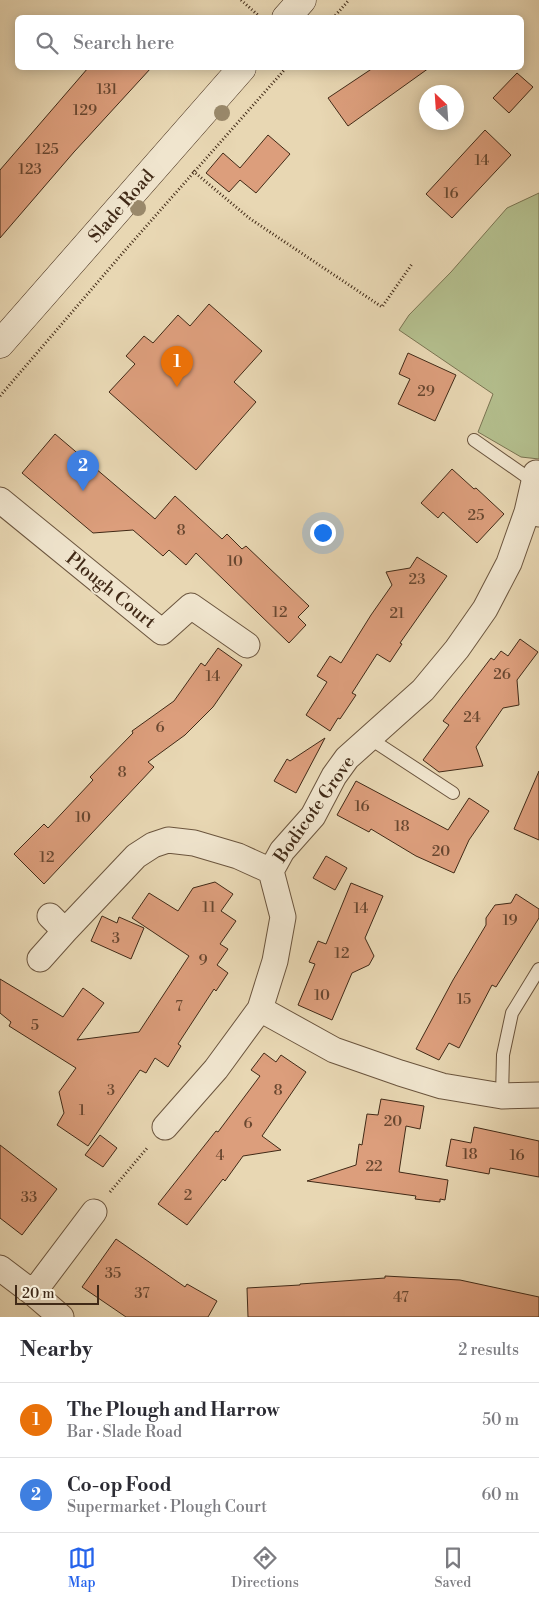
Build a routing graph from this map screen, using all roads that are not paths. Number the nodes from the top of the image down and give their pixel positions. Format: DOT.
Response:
graph roads {
  1 [pos="302,0"];
  2 [pos="289,15"];
  3 [pos="240,70"];
  4 [pos="0,344"];
  5 [pos="474,440"];
  6 [pos="535,478"];
  7 [pos="0,500"];
  8 [pos="533,513"];
  9 [pos="246,644"];
  10 [pos="369,738"];
  11 [pos="453,792"];
  12 [pos="271,871"];
  13 [pos="40,959"];
  14 [pos="539,968"];
  15 [pos="260,1009"];
  16 [pos="539,1095"];
  17 [pos="502,1096"];
  18 [pos="165,1127"];
  19 [pos="94,1212"];
  20 [pos="0,1268"];
  21 [pos="33,1293"];
  22 [pos="61,1317"];
  1 -- 2 [label="main road"];
  3 -- 4 [label="main road, Slade Road"];
  5 -- 6 [label="lane"];
  6 -- 8 [label="street, Bodicote Grove"];
  7 -- 9 [label="street, Plough Court"];
  8 -- 10 [label="street, Bodicote Grove"];
  10 -- 11 [label="lane"];
  10 -- 12 [label="street, Bodicote Grove"];
  12 -- 13 [label="street"];
  12 -- 15 [label="street, Bodicote Grove"];
  14 -- 17 [label="lane"];
  15 -- 17 [label="street"];
  15 -- 18 [label="street, Bodicote Grove"];
  16 -- 17 [label="street"];
  19 -- 21 [label="street"];
  20 -- 21 [label="street"];
  21 -- 22 [label="street"];
}
